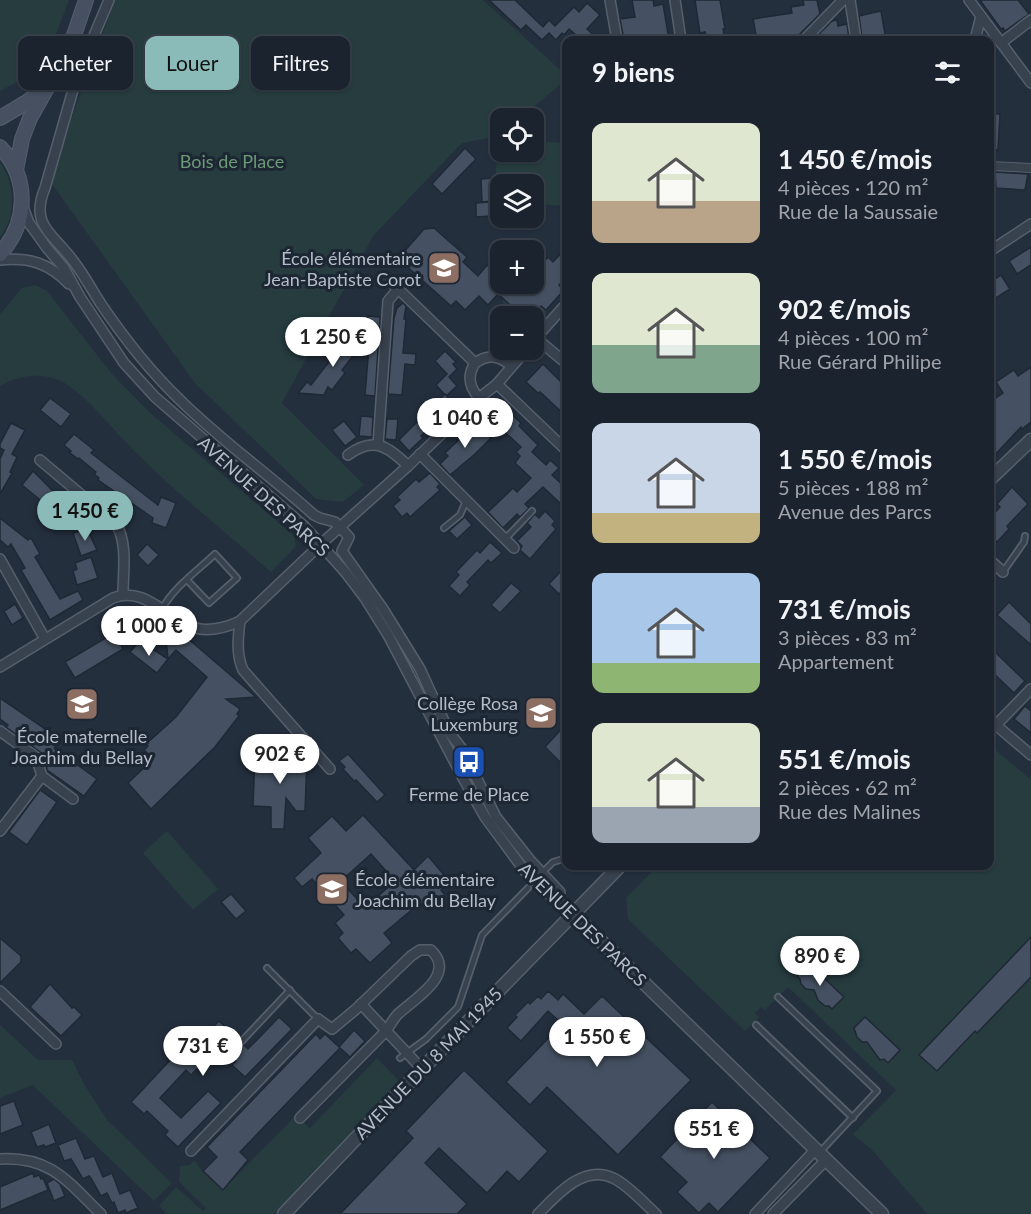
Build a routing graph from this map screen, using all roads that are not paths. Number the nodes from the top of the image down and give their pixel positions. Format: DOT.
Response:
graph roads {
  1 [pos="86,0"];
  2 [pos="109,0"];
  3 [pos="610,0"];
  4 [pos="675,0"];
  5 [pos="843,0"];
  6 [pos="850,0"];
  7 [pos="969,0"];
  8 [pos="981,16"];
  9 [pos="1031,20"];
  10 [pos="74,36"];
  11 [pos="616,36"];
  12 [pos="680,36"];
  13 [pos="808,36"];
  14 [pos="855,36"];
  15 [pos="976,36"];
  16 [pos="1001,43"];
  17 [pos="1031,83"];
  18 [pos="41,90"];
  19 [pos="47,90"];
  20 [pos="0,118"];
  21 [pos="0,147"];
  22 [pos="994,166"];
  23 [pos="1031,168"];
  24 [pos="16,170"];
  25 [pos="22,207"];
  26 [pos="1031,224"];
  27 [pos="994,248"];
  28 [pos="0,254"];
  29 [pos="0,260"];
  30 [pos="391,282"];
  31 [pos="399,290"];
  32 [pos="80,297"];
  33 [pos="562,309"];
  34 [pos="544,329"];
  35 [pos="544,346"];
  36 [pos="517,360"];
  37 [pos="562,360"];
  38 [pos="475,363"];
  39 [pos="511,366"];
  40 [pos="497,384"];
  41 [pos="479,398"];
  42 [pos="1031,441"];
  43 [pos="378,445"];
  44 [pos="562,446"];
  45 [pos="420,454"];
  46 [pos="348,455"];
  47 [pos="40,460"];
  48 [pos="408,466"];
  49 [pos="994,475"];
  50 [pos="466,501"];
  51 [pos="532,511"];
  52 [pos="339,527"];
  53 [pos="444,528"];
  54 [pos="1025,536"];
  55 [pos="505,539"];
  56 [pos="321,544"];
  57 [pos="514,548"];
  58 [pos="0,559"];
  59 [pos="994,564"];
  60 [pos="1003,572"];
  61 [pos="187,580"];
  62 [pos="123,594"];
  63 [pos="162,609"];
  64 [pos="240,621"];
  65 [pos="45,639"];
  66 [pos="0,667"];
  67 [pos="1031,688"];
  68 [pos="994,722"];
  69 [pos="994,724"];
  70 [pos="0,731"];
  71 [pos="1031,755"];
  72 [pos="330,769"];
  73 [pos="42,776"];
  74 [pos="72,799"];
  75 [pos="0,831"];
  76 [pos="562,859"];
  77 [pos="616,870"];
  78 [pos="544,871"];
  79 [pos="528,888"];
  80 [pos="560,892"];
  81 [pos="572,913"];
  82 [pos="267,968"];
  83 [pos="290,990"];
  84 [pos="0,991"];
  85 [pos="778,997"];
  86 [pos="361,1004"];
  87 [pos="318,1019"];
  88 [pos="756,1025"];
  89 [pos="386,1031"];
  90 [pos="241,1042"];
  91 [pos="56,1044"];
  92 [pos="403,1055"];
  93 [pos="422,1069"];
  94 [pos="300,1118"];
  95 [pos="853,1118"];
  96 [pos="191,1151"];
  97 [pos="821,1153"];
  98 [pos="0,1160"];
  99 [pos="102,1214"];
  100 [pos="284,1214"];
  101 [pos="538,1214"];
  102 [pos="656,1214"];
  103 [pos="755,1214"];
  104 [pos="773,1214"];
  105 [pos="882,1214"];
  1 -- 10 [label="main road"];
  2 -- 52 [label="street"];
  3 -- 11 [label="street"];
  4 -- 12 [label="street"];
  5 -- 13 [label="street"];
  6 -- 14 [label="street"];
  7 -- 8 [label="street"];
  8 -- 15 [label="street"];
  8 -- 16 [label="street"];
  9 -- 16 [label="street"];
  16 -- 17 [label="street"];
  18 -- 20 [label="main road"];
  19 -- 24 [label="main road"];
  21 -- 24 [label="main road"];
  22 -- 23 [label="street"];
  24 -- 25 [label="main road"];
  25 -- 28 [label="main road"];
  25 -- 32 [label="street, AVENUE DES PARCS"];
  26 -- 27 [label="street"];
  29 -- 32 [label="street, AVENUE DES PARCS"];
  30 -- 31 [label="street"];
  31 -- 38 [label="street"];
  31 -- 43 [label="street"];
  32 -- 56 [label="street, AVENUE DES PARCS"];
  33 -- 34 [label="street"];
  35 -- 37 [label="street"];
  36 -- 39 [label="street"];
  38 -- 39 [label="street"];
  38 -- 41 [label="street"];
  39 -- 40 [label="street"];
  40 -- 41 [label="street"];
  40 -- 44 [label="street"];
  41 -- 45 [label="street"];
  42 -- 49 [label="street"];
  43 -- 46 [label="street"];
  43 -- 48 [label="street"];
  45 -- 48 [label="street"];
  45 -- 50 [label="street"];
  47 -- 62 [label="street"];
  48 -- 52 [label="street"];
  50 -- 53 [label="lane"];
  50 -- 55 [label="street"];
  51 -- 55 [label="lane"];
  52 -- 56 [label="street"];
  52 -- 80 [label="street"];
  54 -- 60 [label="lane"];
  55 -- 57 [label="street"];
  56 -- 64 [label="street"];
  56 -- 81 [label="street, AVENUE DES PARCS"];
  58 -- 65 [label="street"];
  59 -- 60 [label="street"];
  61 -- 61 [label="lane"];
  61 -- 63 [label="lane"];
  62 -- 63 [label="street"];
  62 -- 65 [label="street"];
  63 -- 64 [label="street"];
  64 -- 72 [label="street"];
  65 -- 66 [label="street"];
  67 -- 68 [label="street"];
  69 -- 71 [label="street"];
  70 -- 73 [label="street"];
  73 -- 74 [label="street"];
  73 -- 75 [label="street"];
  76 -- 78 [label="lane"];
  77 -- 81 [label="street, AVENUE DU 8 MAI 1945"];
  79 -- 92 [label="lane"];
  81 -- 93 [label="street, AVENUE DU 8 MAI 1945"];
  81 -- 97 [label="street, AVENUE DES PARCS"];
  82 -- 83 [label="lane"];
  83 -- 87 [label="lane"];
  83 -- 90 [label="lane"];
  84 -- 91 [label="street"];
  85 -- 95 [label="lane"];
  86 -- 87 [label="street"];
  86 -- 89 [label="street"];
  86 -- 89 [label="street"];
  87 -- 96 [label="street"];
  88 -- 95 [label="lane"];
  89 -- 92 [label="street"];
  89 -- 94 [label="street"];
  92 -- 93 [label="street"];
  93 -- 100 [label="street, AVENUE DU 8 MAI 1945"];
  95 -- 97 [label="lane"];
  97 -- 103 [label="street"];
  97 -- 104 [label="street"];
  97 -- 105 [label="street, AVENUE DES PARCS"];
  98 -- 99 [label="street"];
  101 -- 102 [label="street"];
}
